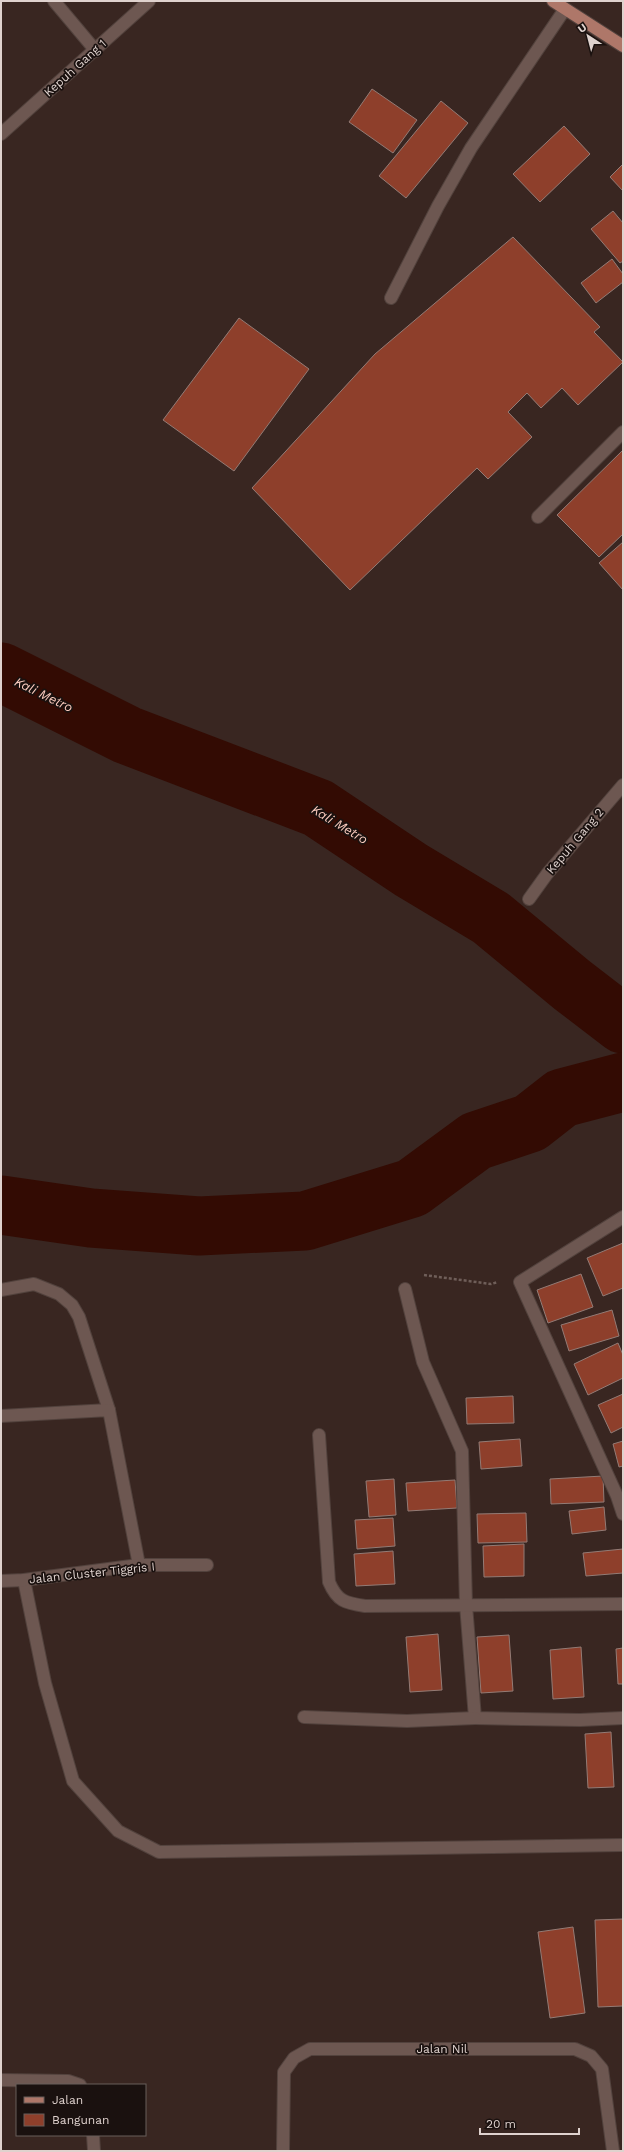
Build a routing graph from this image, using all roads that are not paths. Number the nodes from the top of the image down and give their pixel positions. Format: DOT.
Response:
graph roads {
  1 [pos="54,1"];
  2 [pos="149,1"];
  3 [pos="553,1"];
  4 [pos="565,9"];
  5 [pos="623,46"];
  6 [pos="96,51"];
  7 [pos="1,134"];
  8 [pos="391,298"];
  9 [pos="623,432"];
  10 [pos="538,517"];
  11 [pos="623,785"];
  12 [pos="529,899"];
  13 [pos="623,1217"];
  14 [pos="405,1289"];
  15 [pos="1,1290"];
  16 [pos="109,1410"];
  17 [pos="1,1416"];
  18 [pos="319,1435"];
  19 [pos="623,1514"];
  20 [pos="207,1565"];
  21 [pos="139,1566"];
  22 [pos="24,1580"];
  23 [pos="1,1581"];
  24 [pos="623,1604"];
  25 [pos="466,1605"];
  26 [pos="304,1717"];
  27 [pos="475,1718"];
  28 [pos="623,1718"];
  29 [pos="623,1845"];
  30 [pos="1,2080"];
  31 [pos="77,2084"];
  32 [pos="93,2136"];
  33 [pos="616,2149"];
  34 [pos="94,2151"];
  35 [pos="283,2151"];
  1 -- 6 [label="street"];
  2 -- 6 [label="street, Kepuh Gang 1"];
  3 -- 4 [label="main road"];
  4 -- 5 [label="main road"];
  4 -- 8 [label="street"];
  6 -- 7 [label="street, Kepuh Gang 1"];
  9 -- 10 [label="street"];
  11 -- 12 [label="street, Kepuh Gang 2"];
  13 -- 19 [label="street"];
  14 -- 25 [label="street"];
  15 -- 16 [label="street"];
  16 -- 17 [label="street"];
  16 -- 21 [label="street"];
  18 -- 25 [label="street"];
  20 -- 21 [label="street, Jalan Cluster Tiggris I"];
  21 -- 22 [label="street, Jalan Cluster Tiggris I"];
  22 -- 23 [label="street, Jalan Cluster Tiggris I"];
  22 -- 29 [label="street"];
  24 -- 25 [label="street"];
  25 -- 27 [label="street"];
  26 -- 27 [label="street"];
  27 -- 28 [label="street"];
  30 -- 31 [label="street"];
  32 -- 34 [label="street"];
  33 -- 35 [label="street, Jalan Nil"];
}
